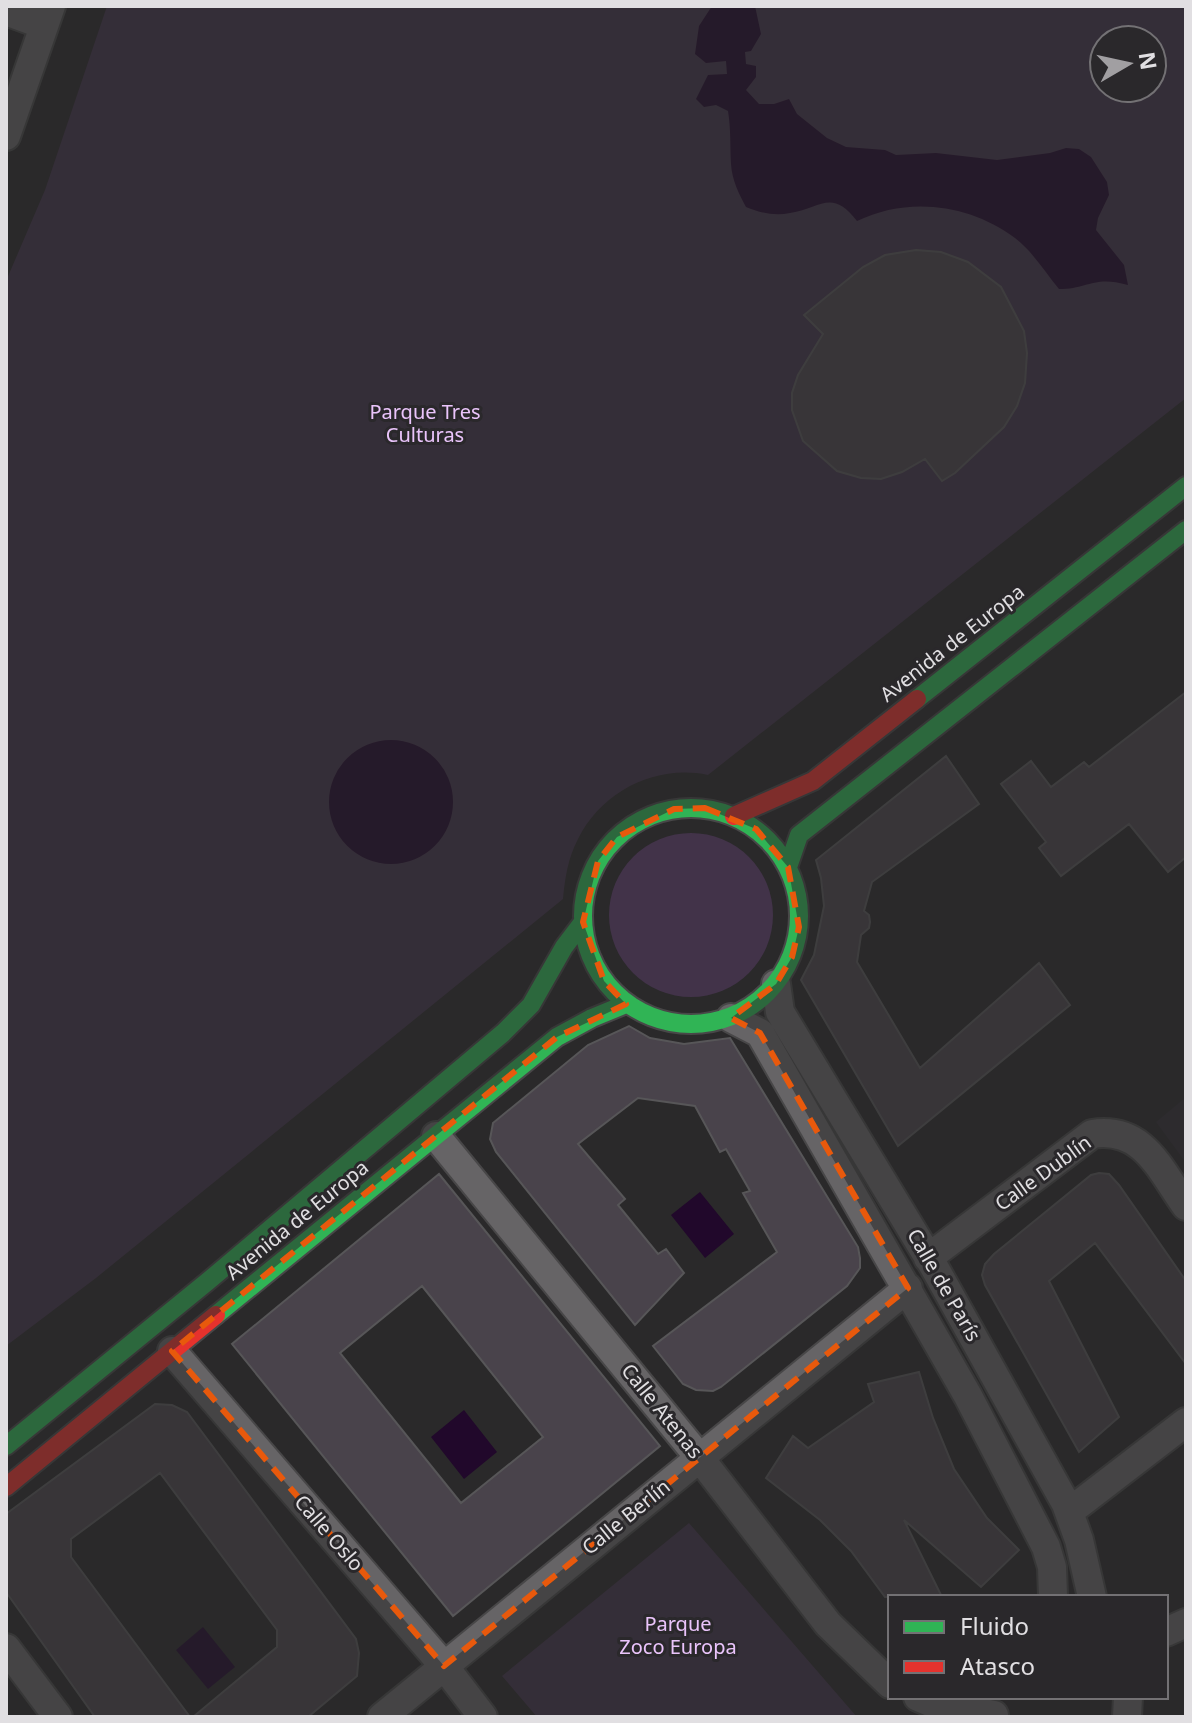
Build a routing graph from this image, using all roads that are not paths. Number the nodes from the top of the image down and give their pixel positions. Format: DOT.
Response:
graph roads {
  1 [pos="6,11"];
  2 [pos="48,15"];
  3 [pos="6,136"];
  4 [pos="1186,486"];
  5 [pos="1186,530"];
  6 [pos="734,816"];
  7 [pos="788,867"];
  8 [pos="583,922"];
  9 [pos="776,984"];
  10 [pos="626,1004"];
  11 [pos="731,1018"];
  12 [pos="436,1136"];
  13 [pos="1186,1206"];
  14 [pos="928,1258"];
  15 [pos="908,1288"];
  16 [pos="172,1351"];
  17 [pos="1186,1422"];
  18 [pos="6,1446"];
  19 [pos="699,1457"];
  20 [pos="6,1487"];
  21 [pos="1069,1512"];
  22 [pos="1053,1595"];
  23 [pos="1091,1595"];
  24 [pos="6,1648"];
  25 [pos="444,1666"];
  26 [pos="888,1682"];
  27 [pos="921,1706"];
  28 [pos="994,1710"];
  29 [pos="58,1717"];
  30 [pos="382,1717"];
  31 [pos="483,1717"];
  1 -- 2 [label="street"];
  2 -- 3 [label="street"];
  4 -- 6 [label="main road, Avenida de Europa"];
  5 -- 7 [label="main road"];
  6 -- 7 [label="main road, Avenida de Europa"];
  6 -- 8 [label="main road, Avenida de Europa"];
  7 -- 9 [label="main road, Avenida de Europa"];
  8 -- 10 [label="main road, Avenida de Europa"];
  8 -- 18 [label="main road, Avenida de Europa"];
  9 -- 11 [label="main road, Avenida de Europa"];
  9 -- 14 [label="street, Calle de París"];
  10 -- 11 [label="main road, Avenida de Europa"];
  10 -- 12 [label="main road, Avenida de Europa"];
  11 -- 15 [label="street, Calle de París"];
  12 -- 16 [label="main road, Avenida de Europa"];
  12 -- 19 [label="street, Calle Atenas"];
  13 -- 14 [label="street, Calle Dublín"];
  14 -- 21 [label="street, Calle de París"];
  15 -- 19 [label="street, Calle Berlín"];
  15 -- 22 [label="street, Calle de París"];
  16 -- 20 [label="main road, Avenida de Europa"];
  16 -- 25 [label="street, Calle Oslo"];
  17 -- 21 [label="street"];
  19 -- 25 [label="street, Calle Berlín"];
  19 -- 26 [label="street, Calle Atenas"];
  21 -- 23 [label="street, Calle de París"];
  24 -- 29 [label="street"];
  25 -- 30 [label="street, Calle Berlín"];
  25 -- 31 [label="street, Calle Oslo"];
  27 -- 28 [label="street"];
}
